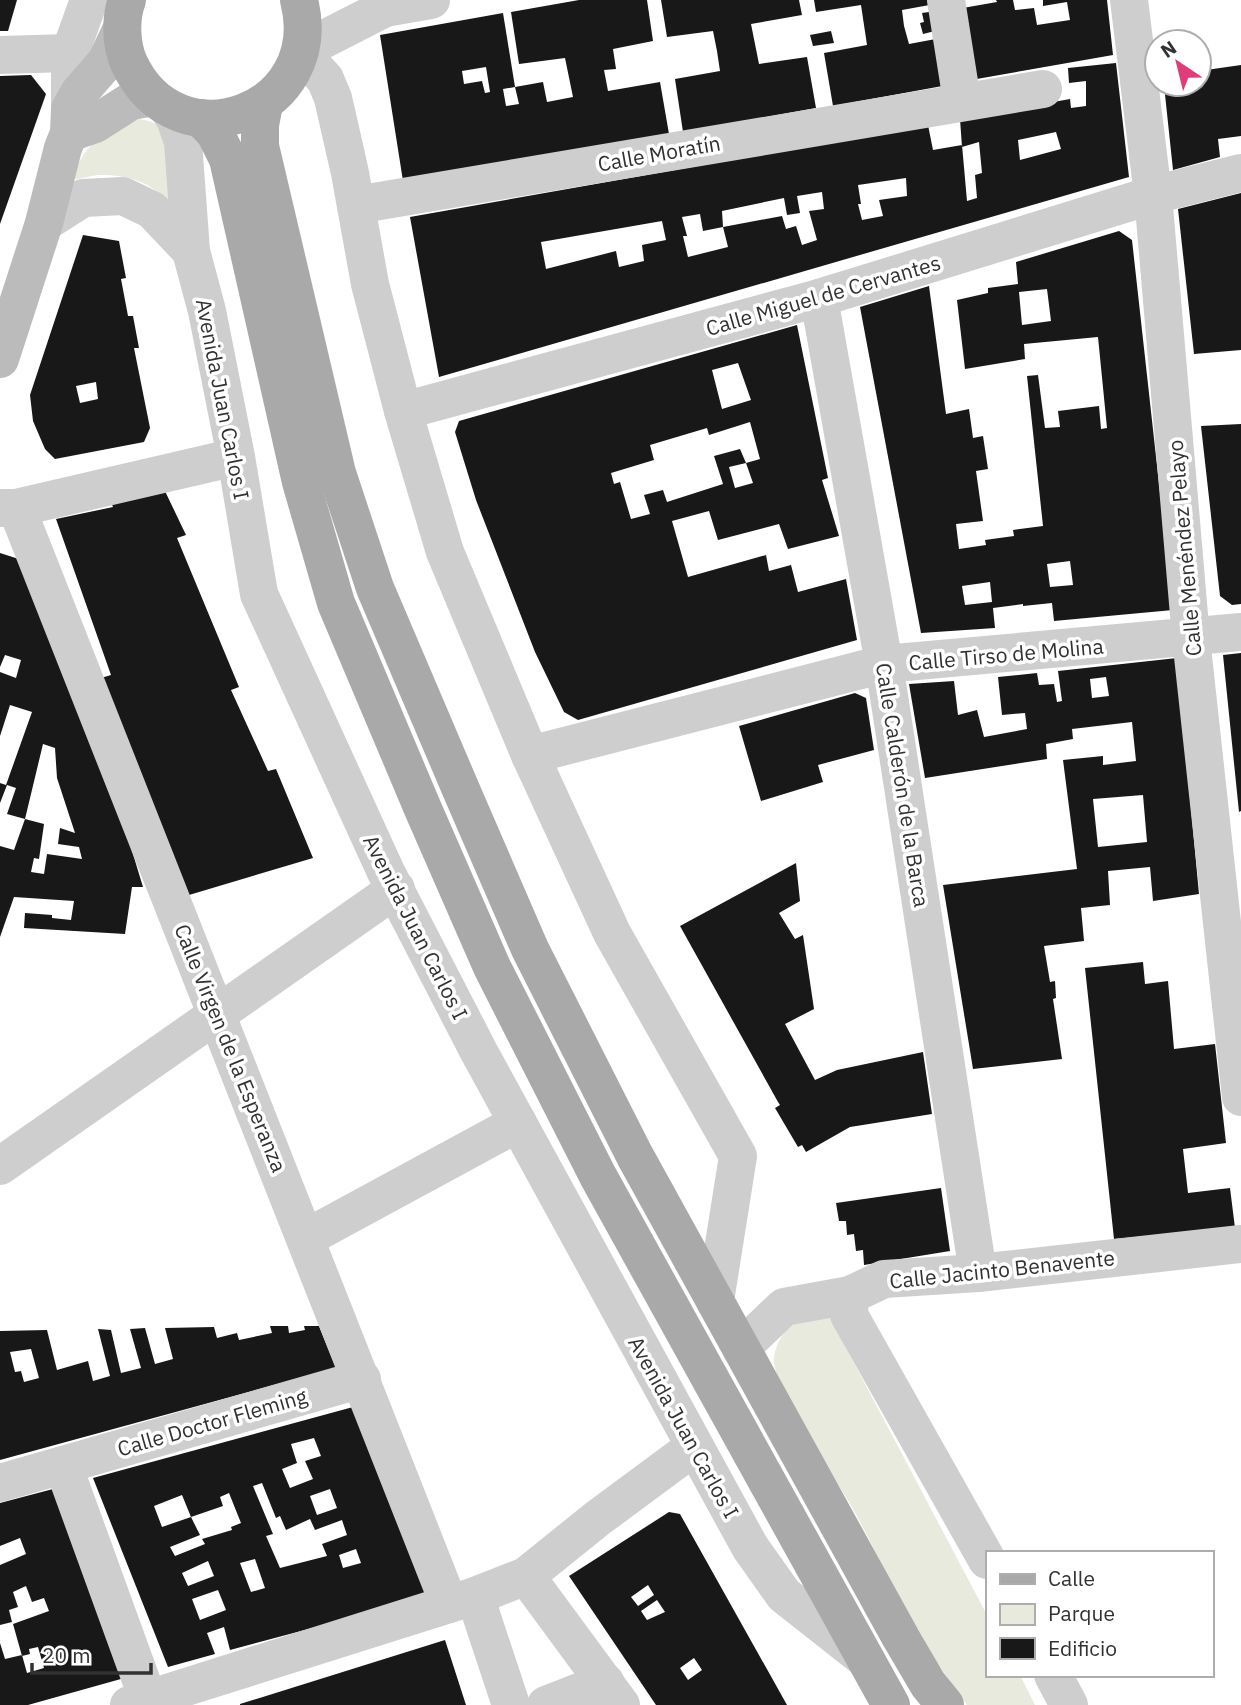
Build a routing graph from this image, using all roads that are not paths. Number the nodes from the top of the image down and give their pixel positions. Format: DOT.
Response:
graph roads {
  1 [pos="89,0"];
  2 [pos="299,0"];
  3 [pos="431,0"];
  4 [pos="946,0"];
  5 [pos="1129,0"];
  6 [pos="125,14"];
  7 [pos="70,52"];
  8 [pos="300,54"];
  9 [pos="0,55"];
  10 [pos="1043,89"];
  11 [pos="962,101"];
  12 [pos="264,104"];
  13 [pos="174,108"];
  14 [pos="70,121"];
  15 [pos="1241,173"];
  16 [pos="1153,195"];
  17 [pos="356,205"];
  18 [pos="44,223"];
  19 [pos="191,251"];
  20 [pos="819,298"];
  21 [pos="0,359"];
  22 [pos="403,411"];
  23 [pos="236,457"];
  24 [pos="8,508"];
  25 [pos="1241,632"];
  26 [pos="1191,638"];
  27 [pos="884,664"];
  28 [pos="530,755"];
  29 [pos="396,889"];
  30 [pos="217,1013"];
  31 [pos="1241,1097"];
  32 [pos="518,1123"];
  33 [pos="0,1166"];
  34 [pos="306,1238"];
  35 [pos="1241,1244"];
  36 [pos="978,1273"];
  37 [pos="850,1295"];
  38 [pos="715,1301"];
  39 [pos="741,1348"];
  40 [pos="362,1379"];
  41 [pos="694,1447"];
  42 [pos="63,1465"];
  43 [pos="0,1483"];
  44 [pos="986,1558"];
  45 [pos="526,1576"];
  46 [pos="462,1600"];
  47 [pos="864,1658"];
  48 [pos="1054,1677"];
  49 [pos="613,1693"];
  50 [pos="139,1702"];
  51 [pos="511,1705"];
  52 [pos="546,1705"];
  53 [pos="891,1705"];
  54 [pos="944,1705"];
  55 [pos="1069,1705"];
  1 -- 7 [label="street"];
  2 -- 8 [label="main road"];
  3 -- 8 [label="street"];
  4 -- 11 [label="street"];
  5 -- 16 [label="street, Calle Menéndez Pelayo"];
  6 -- 13 [label="main road"];
  6 -- 14 [label="street"];
  7 -- 9 [label="street"];
  7 -- 14 [label="street"];
  8 -- 12 [label="main road"];
  8 -- 17 [label="street"];
  10 -- 11 [label="street, Calle Moratín"];
  11 -- 17 [label="street, Calle Moratín"];
  12 -- 13 [label="main road"];
  12 -- 38 [label="main road"];
  13 -- 14 [label="street"];
  13 -- 19 [label="street, Avenida Juan Carlos I"];
  13 -- 47 [label="main road"];
  14 -- 18 [label="street"];
  15 -- 16 [label="street, Calle Miguel de Cervantes"];
  16 -- 20 [label="street, Calle Miguel de Cervantes"];
  16 -- 26 [label="street, Calle Menéndez Pelayo"];
  17 -- 22 [label="street"];
  18 -- 19 [label="street"];
  18 -- 21 [label="street"];
  19 -- 23 [label="street, Avenida Juan Carlos I"];
  20 -- 22 [label="street, Calle Miguel de Cervantes"];
  20 -- 27 [label="street, Calle Calderón de la Barca"];
  22 -- 28 [label="street"];
  23 -- 24 [label="street"];
  23 -- 29 [label="street, Avenida Juan Carlos I"];
  24 -- 30 [label="street, Calle Virgen de la Esperanza"];
  25 -- 26 [label="street, Calle Tirso de Molina"];
  26 -- 27 [label="street, Calle Tirso de Molina"];
  26 -- 31 [label="street, Calle Menéndez Pelayo"];
  27 -- 28 [label="street, Calle Tirso de Molina"];
  27 -- 36 [label="street, Calle Calderón de la Barca"];
  28 -- 38 [label="street"];
  29 -- 30 [label="street"];
  29 -- 32 [label="street, Avenida Juan Carlos I"];
  30 -- 33 [label="street"];
  30 -- 34 [label="street, Calle Virgen de la Esperanza"];
  32 -- 34 [label="street"];
  32 -- 41 [label="street, Avenida Juan Carlos I"];
  34 -- 40 [label="street, Calle Virgen de la Esperanza"];
  35 -- 36 [label="street, Calle Jacinto Benavente"];
  36 -- 37 [label="street, Calle Jacinto Benavente"];
  37 -- 39 [label="street, Calle Jacinto Benavente"];
  37 -- 44 [label="street"];
  38 -- 39 [label="main road"];
  39 -- 54 [label="main road"];
  40 -- 42 [label="street, Calle Doctor Fleming"];
  40 -- 46 [label="street, Calle Virgen de la Esperanza"];
  41 -- 45 [label="street"];
  41 -- 47 [label="street, Avenida Juan Carlos I"];
  42 -- 43 [label="street, Calle Doctor Fleming"];
  42 -- 50 [label="street"];
  45 -- 46 [label="street"];
  45 -- 49 [label="street"];
  46 -- 50 [label="street"];
  46 -- 51 [label="street, Calle Virgen de la Esperanza"];
  47 -- 53 [label="main road"];
  48 -- 55 [label="street"];
  49 -- 52 [label="street"];
}
